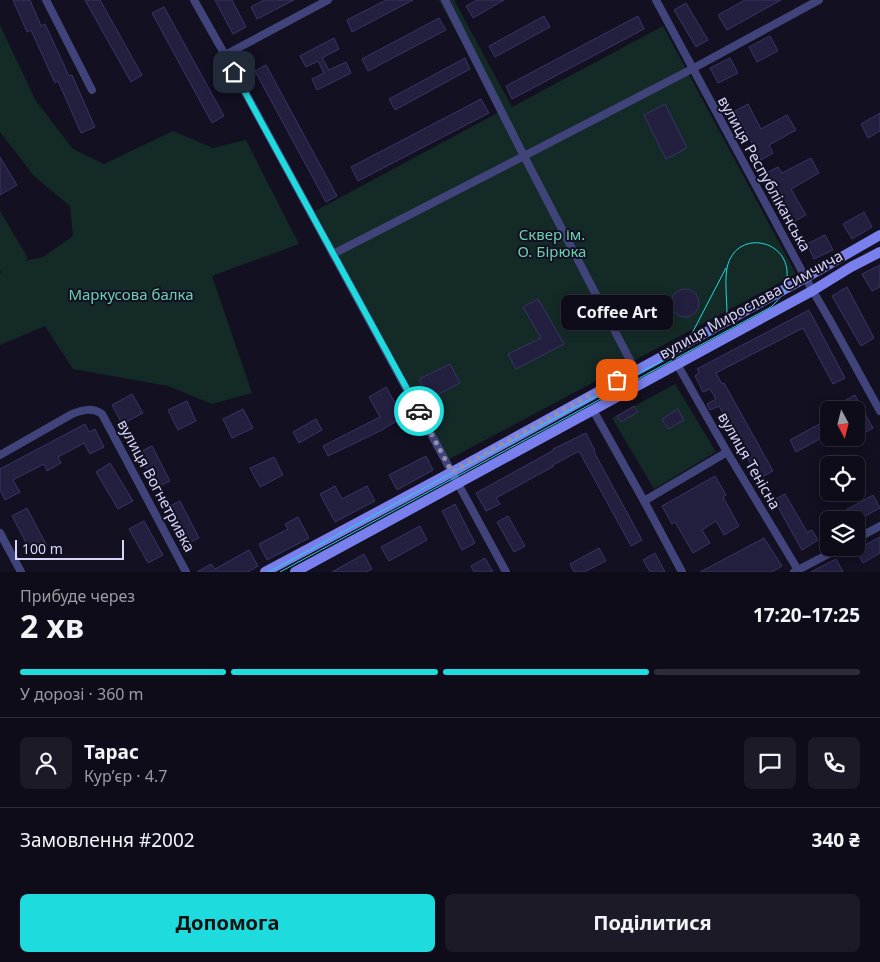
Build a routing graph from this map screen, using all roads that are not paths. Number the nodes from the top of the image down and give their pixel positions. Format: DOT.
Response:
graph roads {
  1 [pos="46,0"];
  2 [pos="194,0"];
  3 [pos="328,0"];
  4 [pos="445,0"];
  5 [pos="656,0"];
  6 [pos="819,0"];
  7 [pos="225,55"];
  8 [pos="692,69"];
  9 [pos="92,90"];
  10 [pos="524,156"];
  11 [pos="880,235"];
  12 [pos="880,252"];
  13 [pos="333,254"];
  14 [pos="805,278"];
  15 [pos="812,291"];
  16 [pos="677,364"];
  17 [pos="633,366"];
  18 [pos="593,410"];
  19 [pos="880,412"];
  20 [pos="727,452"];
  21 [pos="0,455"];
  22 [pos="452,472"];
  23 [pos="458,484"];
  24 [pos="644,501"];
  25 [pos="880,526"];
  26 [pos="0,533"];
  27 [pos="865,534"];
  28 [pos="825,556"];
  29 [pos="796,571"];
  30 [pos="21,572"];
  31 [pos="186,572"];
  32 [pos="265,572"];
  33 [pos="295,572"];
  34 [pos="506,572"];
  35 [pos="682,572"];
  1 -- 9 [label="street"];
  2 -- 7 [label="street"];
  3 -- 7 [label="street"];
  4 -- 10 [label="street"];
  5 -- 8 [label="street, вулиця Республіканська"];
  6 -- 8 [label="street"];
  7 -- 13 [label="street"];
  8 -- 10 [label="street"];
  8 -- 14 [label="street, вулиця Республіканська"];
  10 -- 13 [label="street"];
  10 -- 17 [label="street"];
  11 -- 14 [label="street, вулиця Мирослава Симчича"];
  12 -- 15 [label="street, вулиця Мирослава Симчича"];
  13 -- 22 [label="street"];
  14 -- 15 [label="street, вулиця Республіканська"];
  14 -- 22 [label="street, вулиця Мирослава Симчича"];
  15 -- 16 [label="street, вулиця Мирослава Симчича"];
  15 -- 19 [label="street, вулиця Республіканська"];
  16 -- 18 [label="street, вулиця Мирослава Симчича"];
  16 -- 20 [label="street, вулиця Тенісна"];
  18 -- 23 [label="street, вулиця Мирослава Симчича"];
  18 -- 24 [label="street"];
  20 -- 24 [label="street"];
  20 -- 29 [label="street, вулиця Тенісна"];
  21 -- 31 [label="street, вулиця Вогнетривка"];
  22 -- 23 [label="street"];
  22 -- 32 [label="street, вулиця Мирослава Симчича"];
  23 -- 33 [label="street, вулиця Мирослава Симчича"];
  23 -- 34 [label="street"];
  24 -- 35 [label="street"];
  25 -- 27 [label="street"];
  26 -- 30 [label="street"];
  28 -- 29 [label="street"];
}
